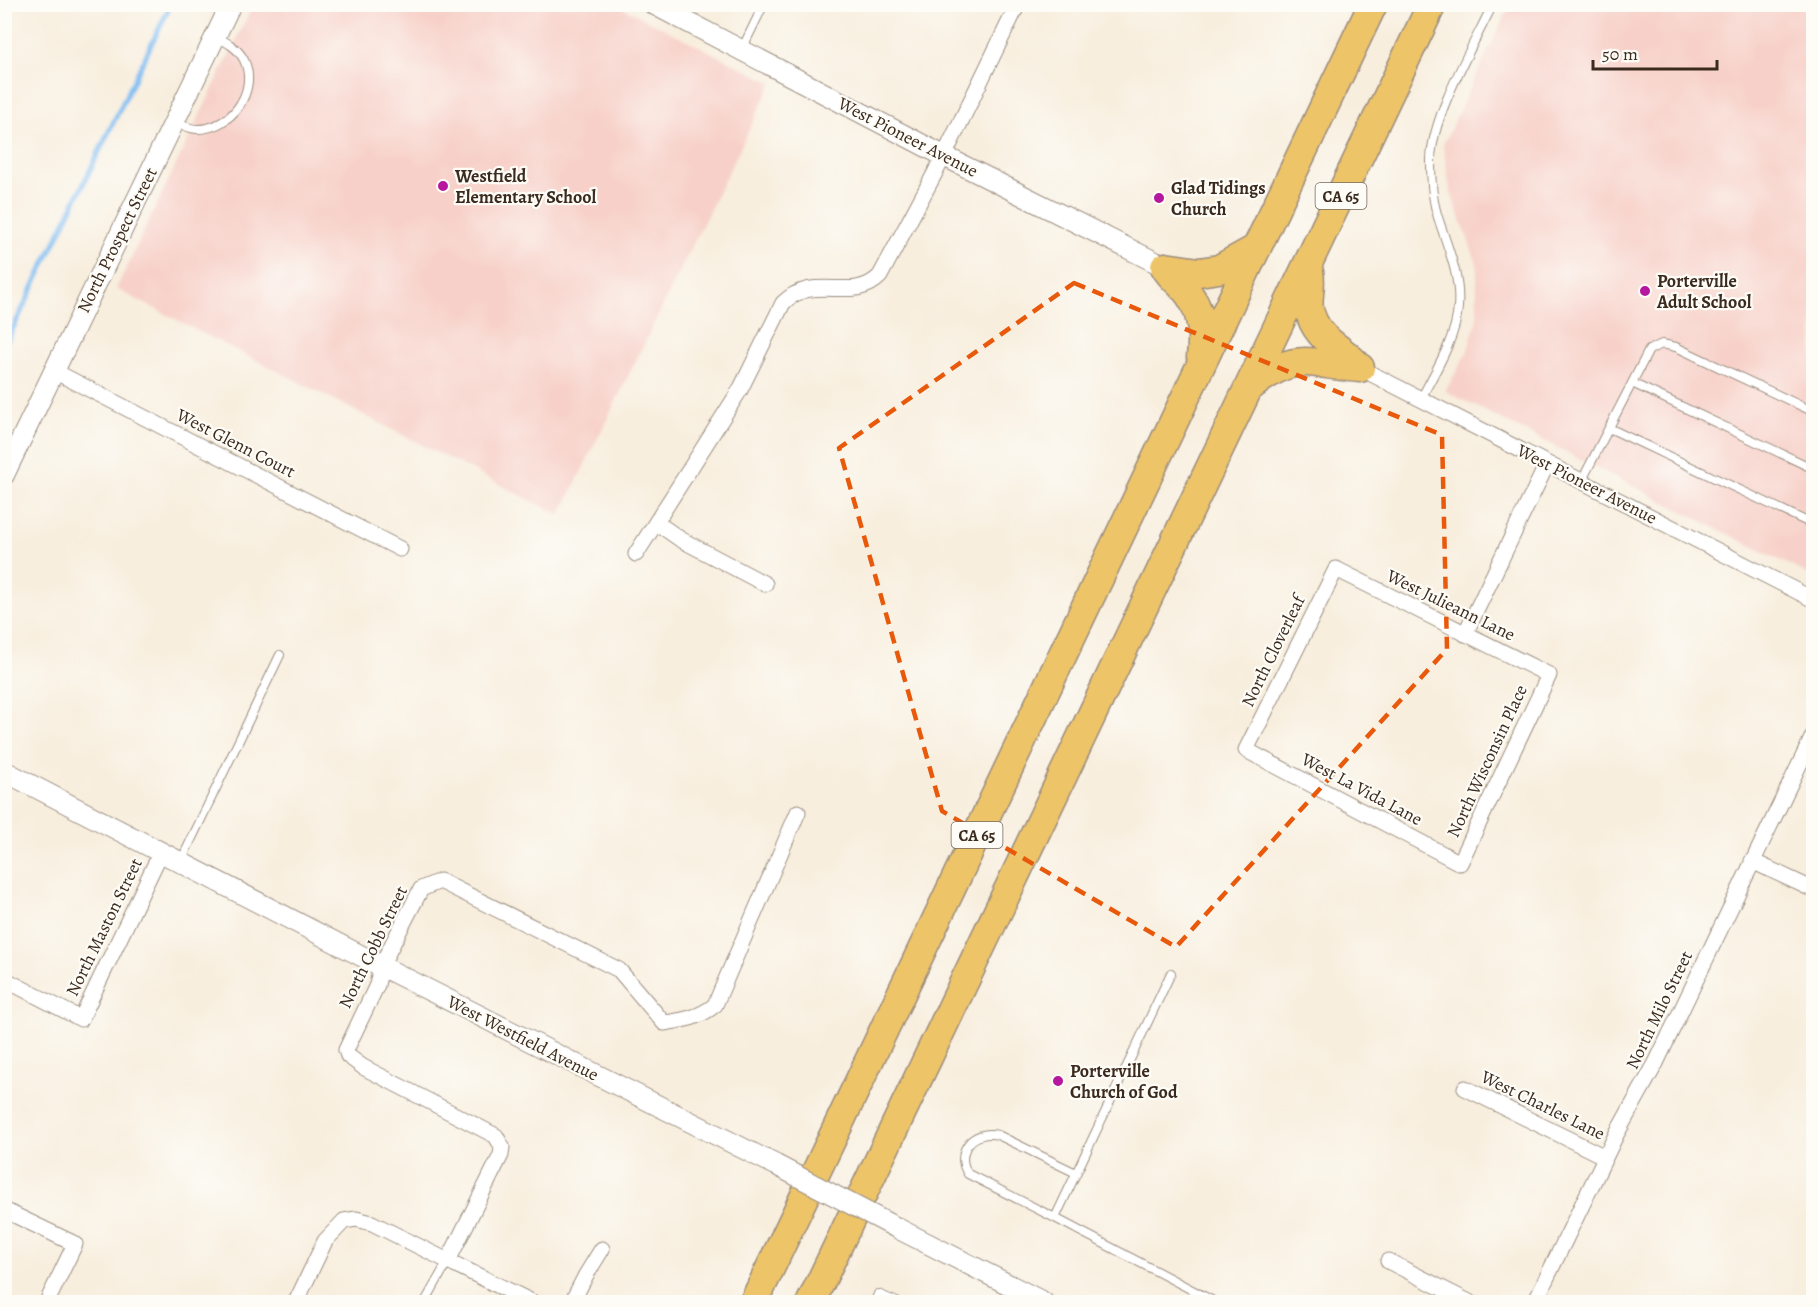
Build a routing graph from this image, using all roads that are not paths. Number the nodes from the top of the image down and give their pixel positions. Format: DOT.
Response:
graph roads {
  1 [pos="231,4"];
  2 [pos="653,4"];
  3 [pos="764,4"];
  4 [pos="1018,4"];
  5 [pos="1373,4"];
  6 [pos="1432,4"];
  7 [pos="1493,4"];
  8 [pos="215,37"];
  9 [pos="741,50"];
  10 [pos="174,123"];
  11 [pos="944,156"];
  12 [pos="1257,248"];
  13 [pos="1307,266"];
  14 [pos="1165,267"];
  15 [pos="1200,368"];
  16 [pos="1360,368"];
  17 [pos="54,371"];
  18 [pos="1632,383"];
  19 [pos="1250,387"];
  20 [pos="1421,399"];
  21 [pos="1814,412"];
  22 [pos="1609,428"];
  23 [pos="1547,464"];
  24 [pos="1814,469"];
  25 [pos="4,475"];
  26 [pos="1581,482"];
  27 [pos="657,523"];
  28 [pos="1814,525"];
  29 [pos="400,549"];
  30 [pos="636,555"];
  31 [pos="1336,569"];
  32 [pos="765,584"];
  33 [pos="1813,598"];
  34 [pos="1465,633"];
  35 [pos="280,655"];
  36 [pos="1549,675"];
  37 [pos="1814,734"];
  38 [pos="1246,750"];
  39 [pos="4,771"];
  40 [pos="798,812"];
  41 [pos="161,852"];
  42 [pos="1752,861"];
  43 [pos="180,862"];
  44 [pos="1460,863"];
  45 [pos="1814,890"];
  46 [pos="381,966"];
  47 [pos="1171,973"];
  48 [pos="4,979"];
  49 [pos="1465,1088"];
  50 [pos="1605,1157"];
  51 [pos="1076,1173"];
  52 [pos="4,1210"];
  53 [pos="1055,1218"];
  54 [pos="602,1249"];
  55 [pos="448,1261"];
  56 [pos="1388,1261"];
  57 [pos="47,1302"];
  58 [pos="296,1302"];
  59 [pos="425,1302"];
  60 [pos="532,1302"];
  61 [pos="573,1302"];
  62 [pos="754,1302"];
  63 [pos="811,1302"];
  64 [pos="875,1302"];
  65 [pos="897,1302"];
  66 [pos="1043,1302"];
  67 [pos="1215,1302"];
  68 [pos="1469,1302"];
  69 [pos="1535,1302"];
  1 -- 8 [label="street, North Prospect Street"];
  2 -- 9 [label="street, West Pioneer Avenue"];
  3 -- 9 [label="lane"];
  4 -- 11 [label="street"];
  5 -- 12 [label="highway, CA 65"];
  6 -- 13 [label="highway, CA 65"];
  7 -- 20 [label="lane"];
  8 -- 10 [label="street, North Prospect Street"];
  8 -- 10 [label="lane"];
  9 -- 11 [label="street, West Pioneer Avenue"];
  10 -- 17 [label="street, North Prospect Street"];
  11 -- 14 [label="street, West Pioneer Avenue"];
  11 -- 27 [label="street"];
  12 -- 14 [label="highway"];
  12 -- 15 [label="highway, CA 65"];
  13 -- 16 [label="highway"];
  13 -- 19 [label="highway, CA 65"];
  14 -- 15 [label="highway"];
  15 -- 62 [label="highway, CA 65"];
  16 -- 19 [label="highway"];
  16 -- 20 [label="street, West Pioneer Avenue"];
  17 -- 25 [label="street, North Prospect Street"];
  17 -- 29 [label="street, West Glenn Court"];
  18 -- 21 [label="lane"];
  18 -- 22 [label="lane"];
  18 -- 24 [label="lane"];
  19 -- 63 [label="highway, CA 65"];
  20 -- 23 [label="street, West Pioneer Avenue"];
  22 -- 26 [label="lane"];
  22 -- 28 [label="lane"];
  23 -- 26 [label="street, West Pioneer Avenue"];
  23 -- 34 [label="street"];
  26 -- 33 [label="street, West Pioneer Avenue"];
  27 -- 30 [label="street"];
  27 -- 32 [label="street"];
  31 -- 34 [label="street, West Julieann Lane"];
  31 -- 38 [label="street, North Cloverleaf"];
  34 -- 36 [label="street, West Julieann Lane"];
  35 -- 43 [label="lane"];
  36 -- 44 [label="street, North Wisconsin Place"];
  37 -- 42 [label="street, North Milo Street"];
  38 -- 44 [label="street, West La Vida Lane"];
  39 -- 41 [label="street, West Westfield Avenue"];
  40 -- 46 [label="street, North Cobb Street"];
  41 -- 43 [label="street, West Westfield Avenue"];
  41 -- 48 [label="street, North Maston Street"];
  42 -- 45 [label="street"];
  42 -- 50 [label="street, North Milo Street"];
  43 -- 46 [label="street, West Westfield Avenue"];
  46 -- 55 [label="street, North Cobb Street"];
  46 -- 66 [label="street, West Westfield Avenue, bridge"];
  47 -- 51 [label="lane"];
  49 -- 50 [label="street, West Charles Lane"];
  50 -- 69 [label="street, North Milo Street"];
  51 -- 53 [label="lane"];
  51 -- 53 [label="lane"];
  52 -- 57 [label="street"];
  53 -- 67 [label="lane"];
  54 -- 61 [label="street"];
  55 -- 58 [label="street"];
  55 -- 59 [label="lane"];
  55 -- 60 [label="street"];
  56 -- 68 [label="street"];
  64 -- 65 [label="lane"];
}
